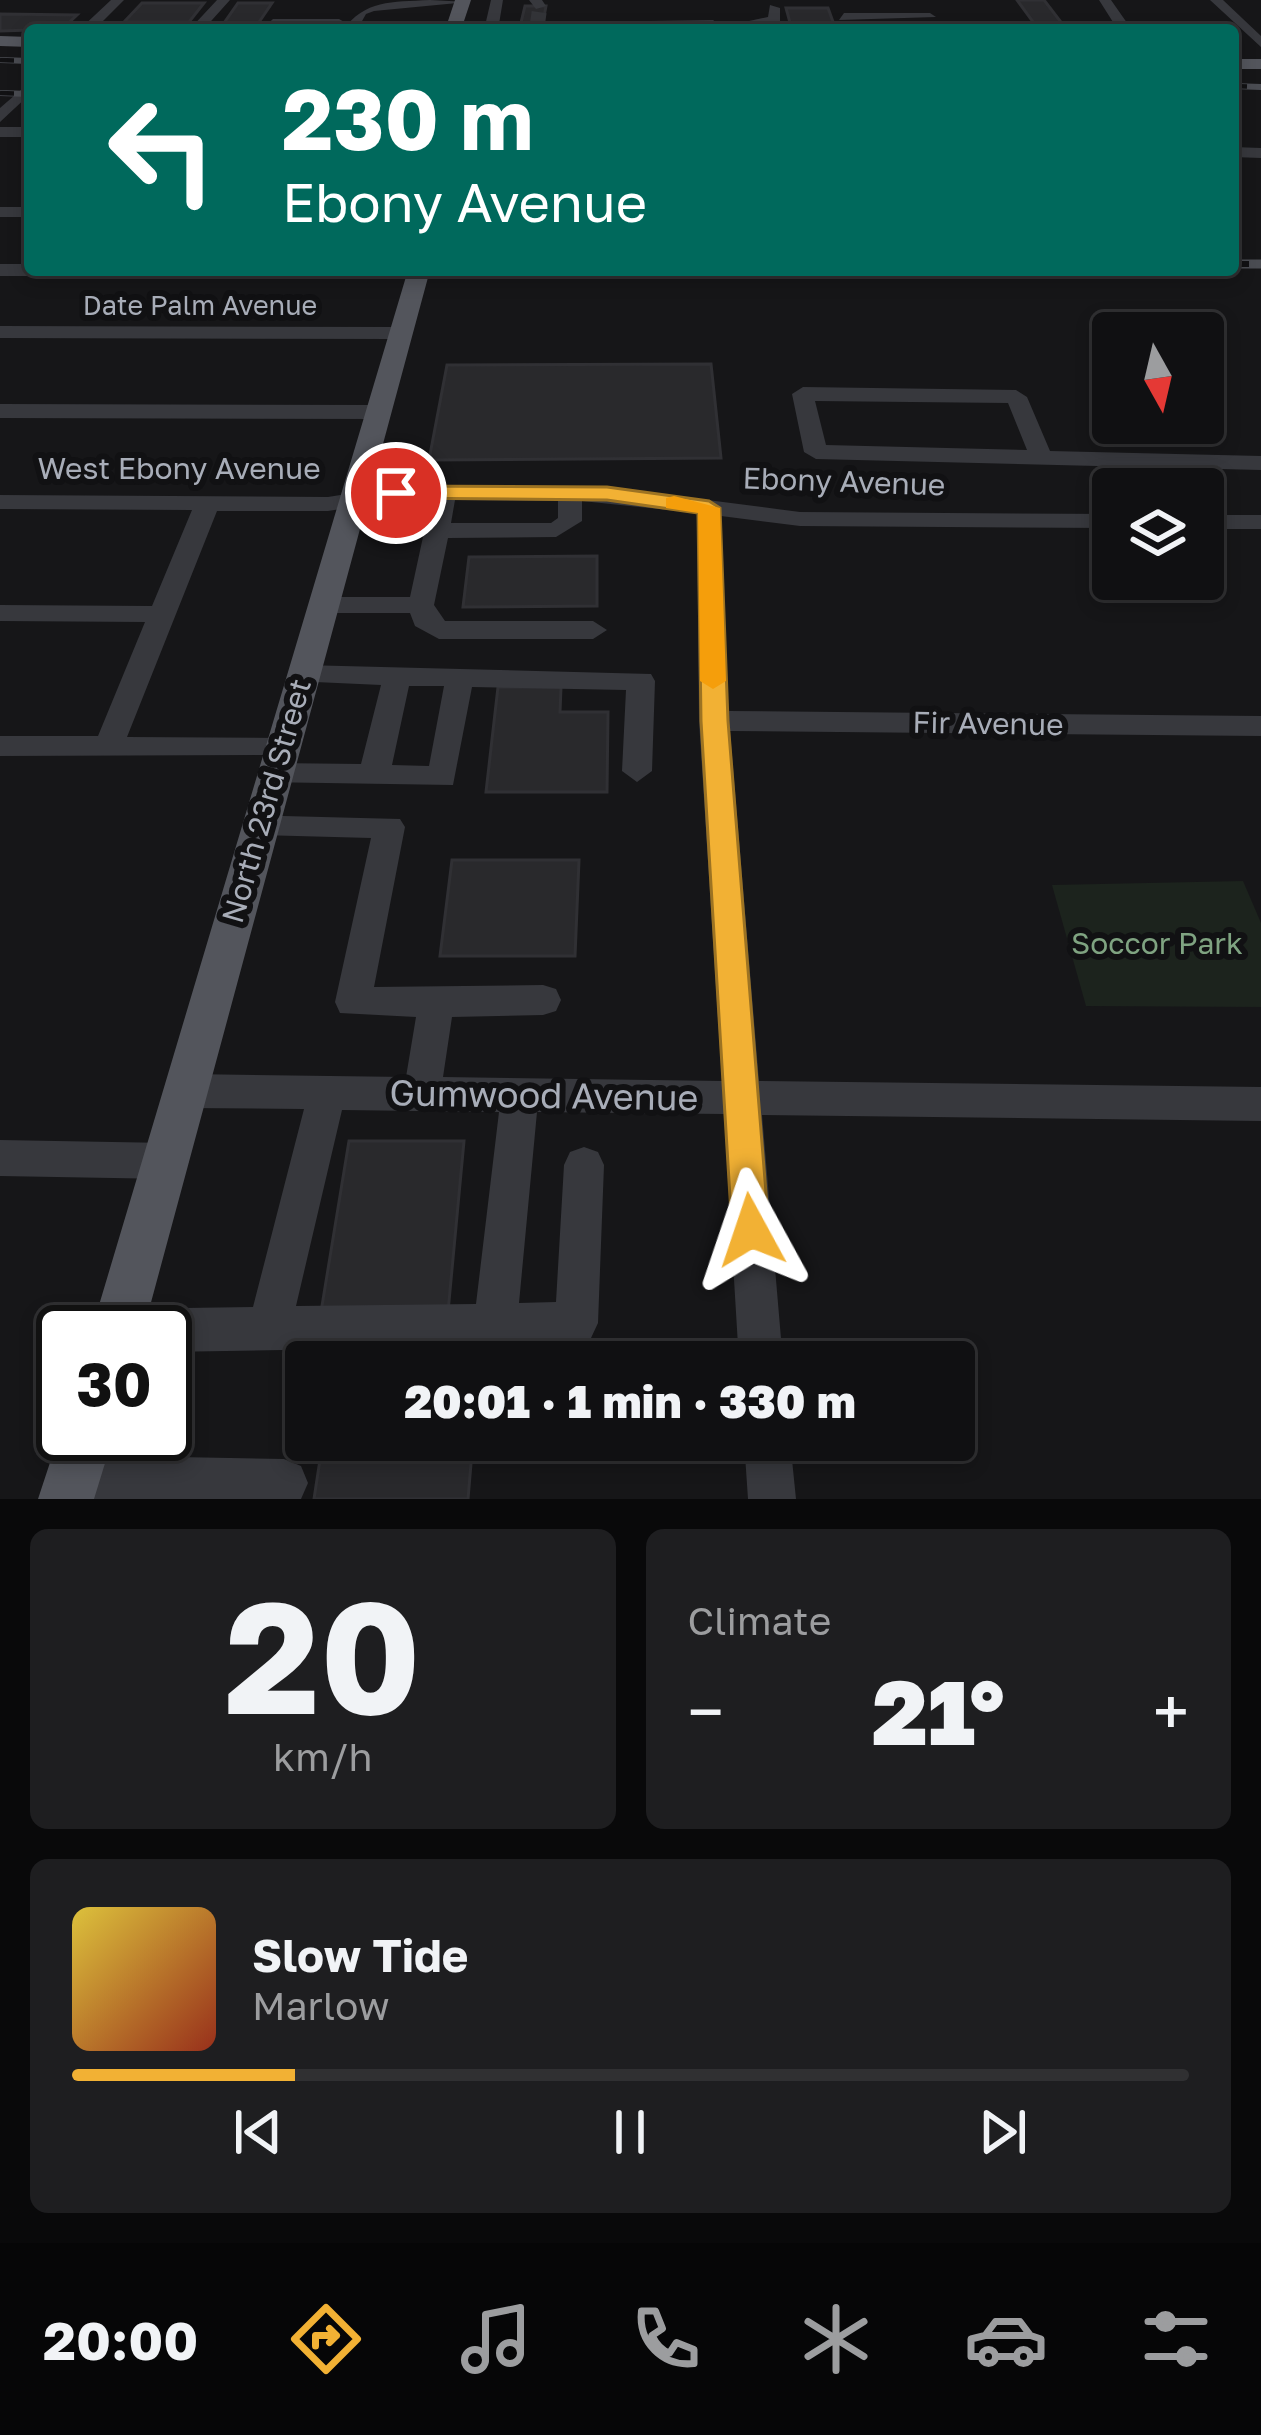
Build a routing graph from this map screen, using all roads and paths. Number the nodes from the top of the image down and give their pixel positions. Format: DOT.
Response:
graph roads {
  1 [pos="224,0"];
  2 [pos="838,0"];
  3 [pos="1216,0"];
  4 [pos="462,1"];
  5 [pos="115,2"];
  6 [pos="136,5"];
  7 [pos="774,8"];
  8 [pos="412,9"];
  9 [pos="930,17"];
  10 [pos="307,21"];
  11 [pos="650,23"];
  12 [pos="709,23"];
  13 [pos="92,24"];
  14 [pos="202,24"];
  15 [pos="754,24"];
  16 [pos="846,24"];
  17 [pos="1261,44"];
  18 [pos="24,92"];
  19 [pos="0,117"];
  20 [pos="417,276"];
  21 [pos="0,332"];
  22 [pos="400,333"];
  23 [pos="0,411"];
  24 [pos="380,412"];
  25 [pos="1042,458"];
  26 [pos="1261,463"];
  27 [pos="444,493"];
  28 [pos="570,494"];
  29 [pos="358,497"];
  30 [pos="0,502"];
  31 [pos="207,504"];
  32 [pos="709,508"];
  33 [pos="1092,521"];
  34 [pos="1224,522"];
  35 [pos="1261,522"];
  36 [pos="437,531"];
  37 [pos="324,605"];
  38 [pos="422,605"];
  39 [pos="0,613"];
  40 [pos="160,614"];
  41 [pos="593,630"];
  42 [pos="303,674"];
  43 [pos="397,676"];
  44 [pos="460,677"];
  45 [pos="714,721"];
  46 [pos="1261,727"];
  47 [pos="0,746"];
  48 [pos="108,746"];
  49 [pos="275,761"];
  50 [pos="637,772"];
  51 [pos="374,775"];
  52 [pos="259,823"];
  53 [pos="543,1000"];
  54 [pos="436,1002"];
  55 [pos="187,1091"];
  56 [pos="327,1093"];
  57 [pos="422,1094"];
  58 [pos="520,1095"];
  59 [pos="740,1098"];
  60 [pos="1261,1104"];
  61 [pos="0,1157"];
  62 [pos="170,1161"];
  63 [pos="584,1165"];
  64 [pos="125,1305"];
  65 [pos="495,1325"];
  66 [pos="269,1329"];
  67 [pos="192,1331"];
  68 [pos="759,1341"];
  69 [pos="769,1461"];
  70 [pos="75,1470"];
  71 [pos="284,1483"];
  72 [pos="772,1499"];
  1 -- 14 [label="street"];
  2 -- 16 [label="street"];
  3 -- 17 [label="street"];
  4 -- 8 [label="street"];
  5 -- 6 [label="street"];
  5 -- 13 [label="street"];
  7 -- 15 [label="street"];
  8 -- 10 [label="street"];
  9 -- 16 [label="street"];
  11 -- 12 [label="street"];
  18 -- 19 [label="street"];
  20 -- 22 [label="main road, North 23rd Street"];
  21 -- 22 [label="street, Date Palm Avenue"];
  22 -- 24 [label="main road, North 23rd Street"];
  23 -- 24 [label="street"];
  24 -- 29 [label="main road, North 23rd Street"];
  25 -- 25 [label="street"];
  25 -- 26 [label="street"];
  27 -- 28 [label="street, Ebony Avenue"];
  27 -- 29 [label="street, Ebony Avenue"];
  27 -- 36 [label="street"];
  28 -- 32 [label="street, Ebony Avenue"];
  28 -- 36 [label="street"];
  29 -- 31 [label="street, West Ebony Avenue"];
  29 -- 37 [label="main road, North 23rd Street"];
  30 -- 31 [label="street, West Ebony Avenue"];
  31 -- 40 [label="street"];
  32 -- 33 [label="street, Ebony Avenue"];
  32 -- 45 [label="street"];
  34 -- 35 [label="street"];
  36 -- 38 [label="street"];
  37 -- 38 [label="street"];
  37 -- 42 [label="main road, North 23rd Street"];
  38 -- 41 [label="street"];
  39 -- 40 [label="street"];
  40 -- 48 [label="street"];
  42 -- 43 [label="street"];
  42 -- 49 [label="main road, North 23rd Street"];
  43 -- 44 [label="street"];
  43 -- 51 [label="street"];
  44 -- 50 [label="street"];
  44 -- 51 [label="street"];
  45 -- 46 [label="street, Fir Avenue"];
  45 -- 59 [label="street"];
  47 -- 48 [label="street"];
  48 -- 49 [label="street"];
  49 -- 51 [label="street"];
  49 -- 52 [label="main road, North 23rd Street"];
  52 -- 54 [label="street"];
  52 -- 55 [label="main road, North 23rd Street"];
  53 -- 54 [label="street"];
  54 -- 57 [label="street"];
  55 -- 56 [label="street, Gumwood Avenue"];
  55 -- 62 [label="main road, North 23rd Street"];
  56 -- 57 [label="street, Gumwood Avenue"];
  56 -- 66 [label="street"];
  57 -- 58 [label="street, Gumwood Avenue"];
  58 -- 59 [label="street, Gumwood Avenue"];
  58 -- 65 [label="street"];
  59 -- 60 [label="street, Gumwood Avenue"];
  59 -- 68 [label="street"];
  61 -- 62 [label="street"];
  62 -- 64 [label="main road, North 23rd Street"];
  63 -- 65 [label="street"];
  65 -- 66 [label="street"];
  66 -- 67 [label="street"];
  69 -- 72 [label="street"];
  70 -- 71 [label="street"];
}
